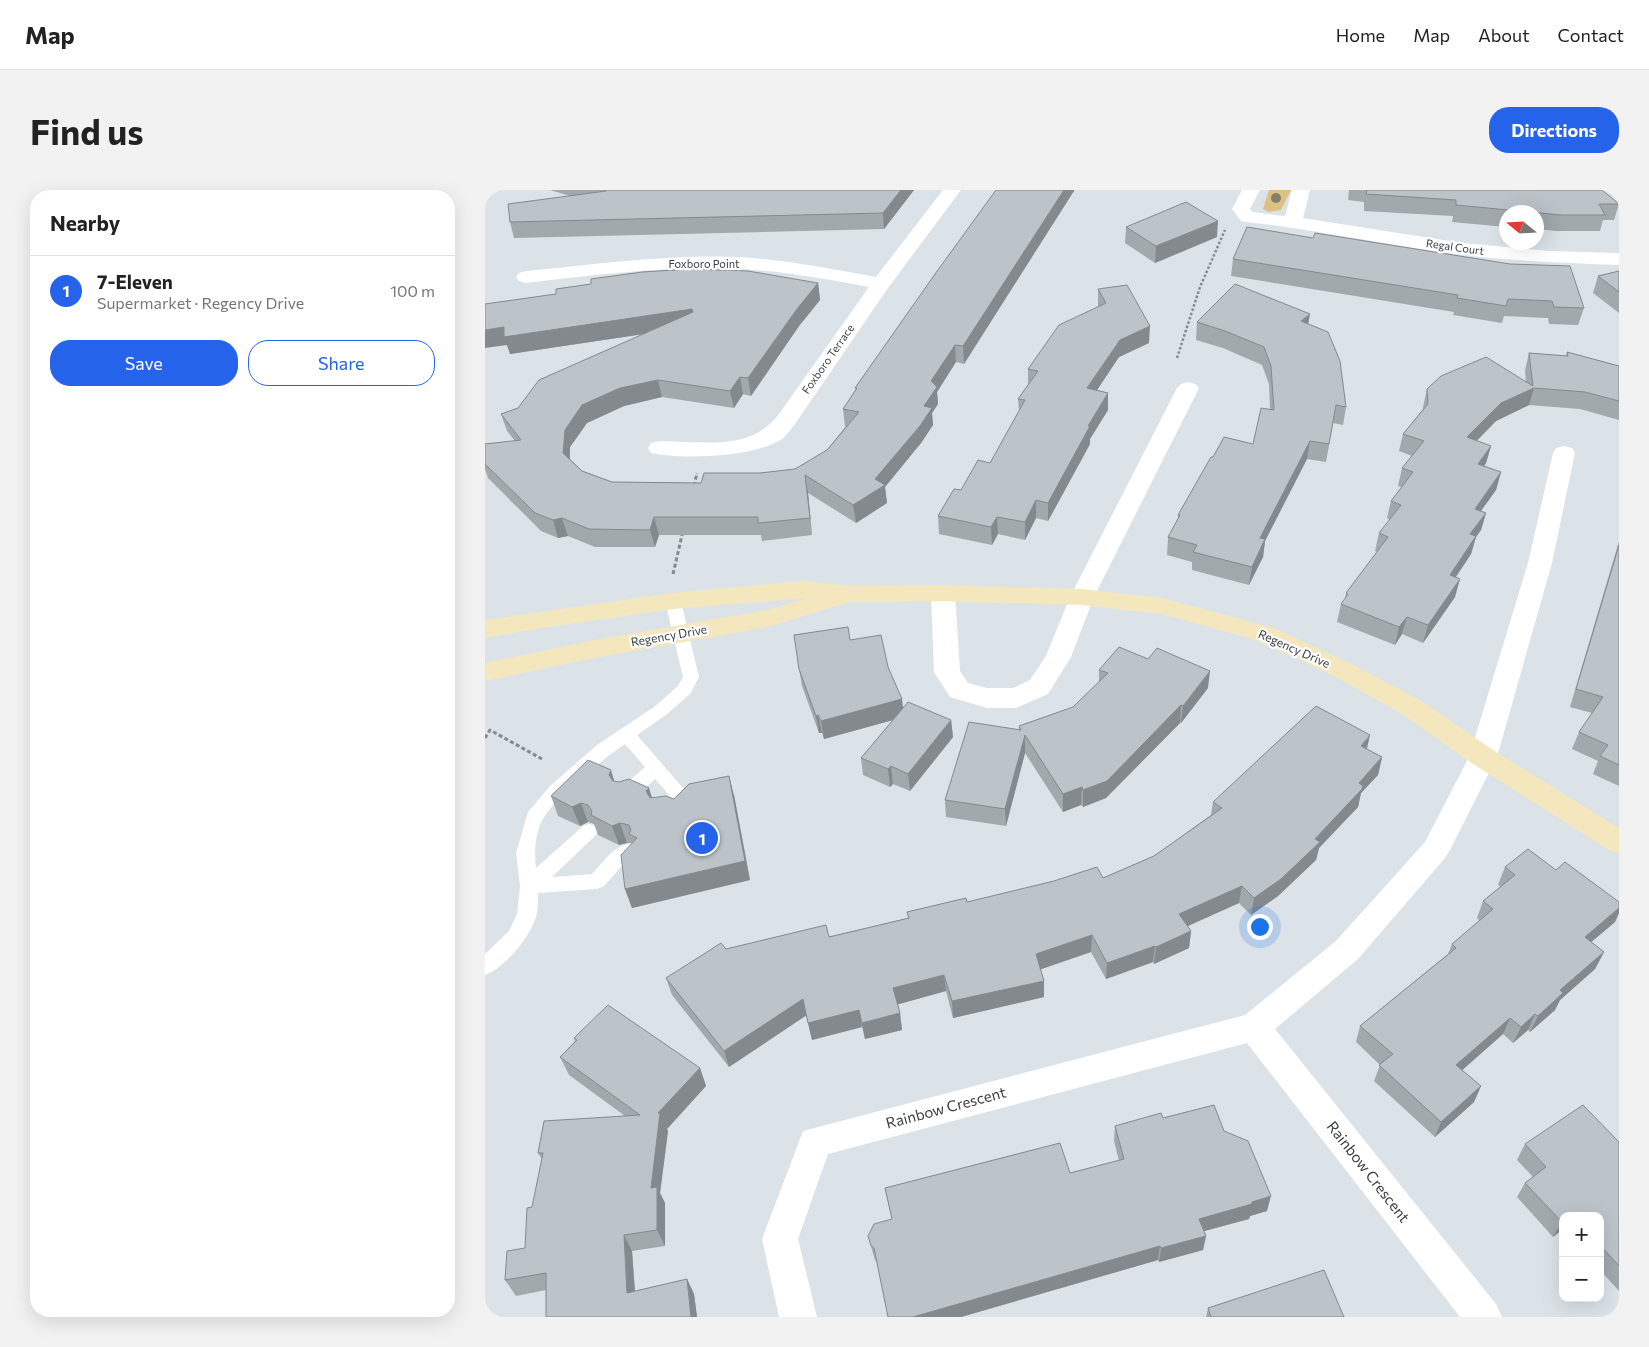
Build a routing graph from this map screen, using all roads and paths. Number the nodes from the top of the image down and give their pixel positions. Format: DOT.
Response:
graph roads {
  1 [pos="952,190"];
  2 [pos="1251,190"];
  3 [pos="1301,190"];
  4 [pos="1293,222"];
  5 [pos="1228,225"];
  6 [pos="1619,259"];
  7 [pos="526,278"];
  8 [pos="881,284"];
  9 [pos="1177,358"];
  10 [pos="1188,388"];
  11 [pos="659,448"];
  12 [pos="1564,453"];
  13 [pos="698,471"];
  14 [pos="693,490"];
  15 [pos="684,527"];
  16 [pos="673,574"];
  17 [pos="943,593"];
  18 [pos="851,594"];
  19 [pos="1083,597"];
  20 [pos="673,601"];
  21 [pos="485,610"];
  22 [pos="542,619"];
  23 [pos="485,629"];
  24 [pos="682,634"];
  25 [pos="518,665"];
  26 [pos="485,672"];
  27 [pos="485,693"];
  28 [pos="626,734"];
  29 [pos="485,738"];
  30 [pos="1483,757"];
  31 [pos="542,759"];
  32 [pos="656,768"];
  33 [pos="626,794"];
  34 [pos="663,811"];
  35 [pos="589,831"];
  36 [pos="1619,842"];
  37 [pos="627,850"];
  38 [pos="529,886"];
  39 [pos="485,968"];
  40 [pos="1254,1027"];
  41 [pos="799,1317"];
  42 [pos="1483,1317"];
  1 -- 8 [label="street, Foxboro Terrace"];
  2 -- 4 [label="street, Regal Court"];
  3 -- 4 [label="street"];
  4 -- 6 [label="street, Regal Court"];
  5 -- 9 [label="path"];
  7 -- 8 [label="street, Foxboro Point"];
  8 -- 11 [label="street, Foxboro Terrace"];
  10 -- 19 [label="street"];
  12 -- 30 [label="street"];
  13 -- 14 [label="path"];
  15 -- 16 [label="path"];
  17 -- 18 [label="street, Regency Drive"];
  17 -- 19 [label="street, Regency Drive"];
  17 -- 19 [label="street"];
  18 -- 20 [label="street, Regency Drive"];
  18 -- 24 [label="street, Regency Drive"];
  19 -- 30 [label="street, Regency Drive"];
  20 -- 22 [label="street, Regency Drive"];
  20 -- 24 [label="lane"];
  21 -- 22 [label="street"];
  22 -- 23 [label="street, Regency Drive"];
  24 -- 25 [label="street, Regency Drive"];
  24 -- 28 [label="lane"];
  25 -- 26 [label="street, Regency Drive"];
  25 -- 27 [label="street"];
  28 -- 32 [label="lane"];
  28 -- 38 [label="lane"];
  29 -- 31 [label="path"];
  30 -- 36 [label="street, Regency Drive"];
  30 -- 40 [label="street, Rainbow Crescent"];
  32 -- 33 [label="lane"];
  32 -- 34 [label="lane"];
  35 -- 38 [label="lane"];
  37 -- 38 [label="lane"];
  38 -- 39 [label="lane"];
  40 -- 41 [label="street, Rainbow Crescent"];
  40 -- 42 [label="street, Rainbow Crescent"];
}
